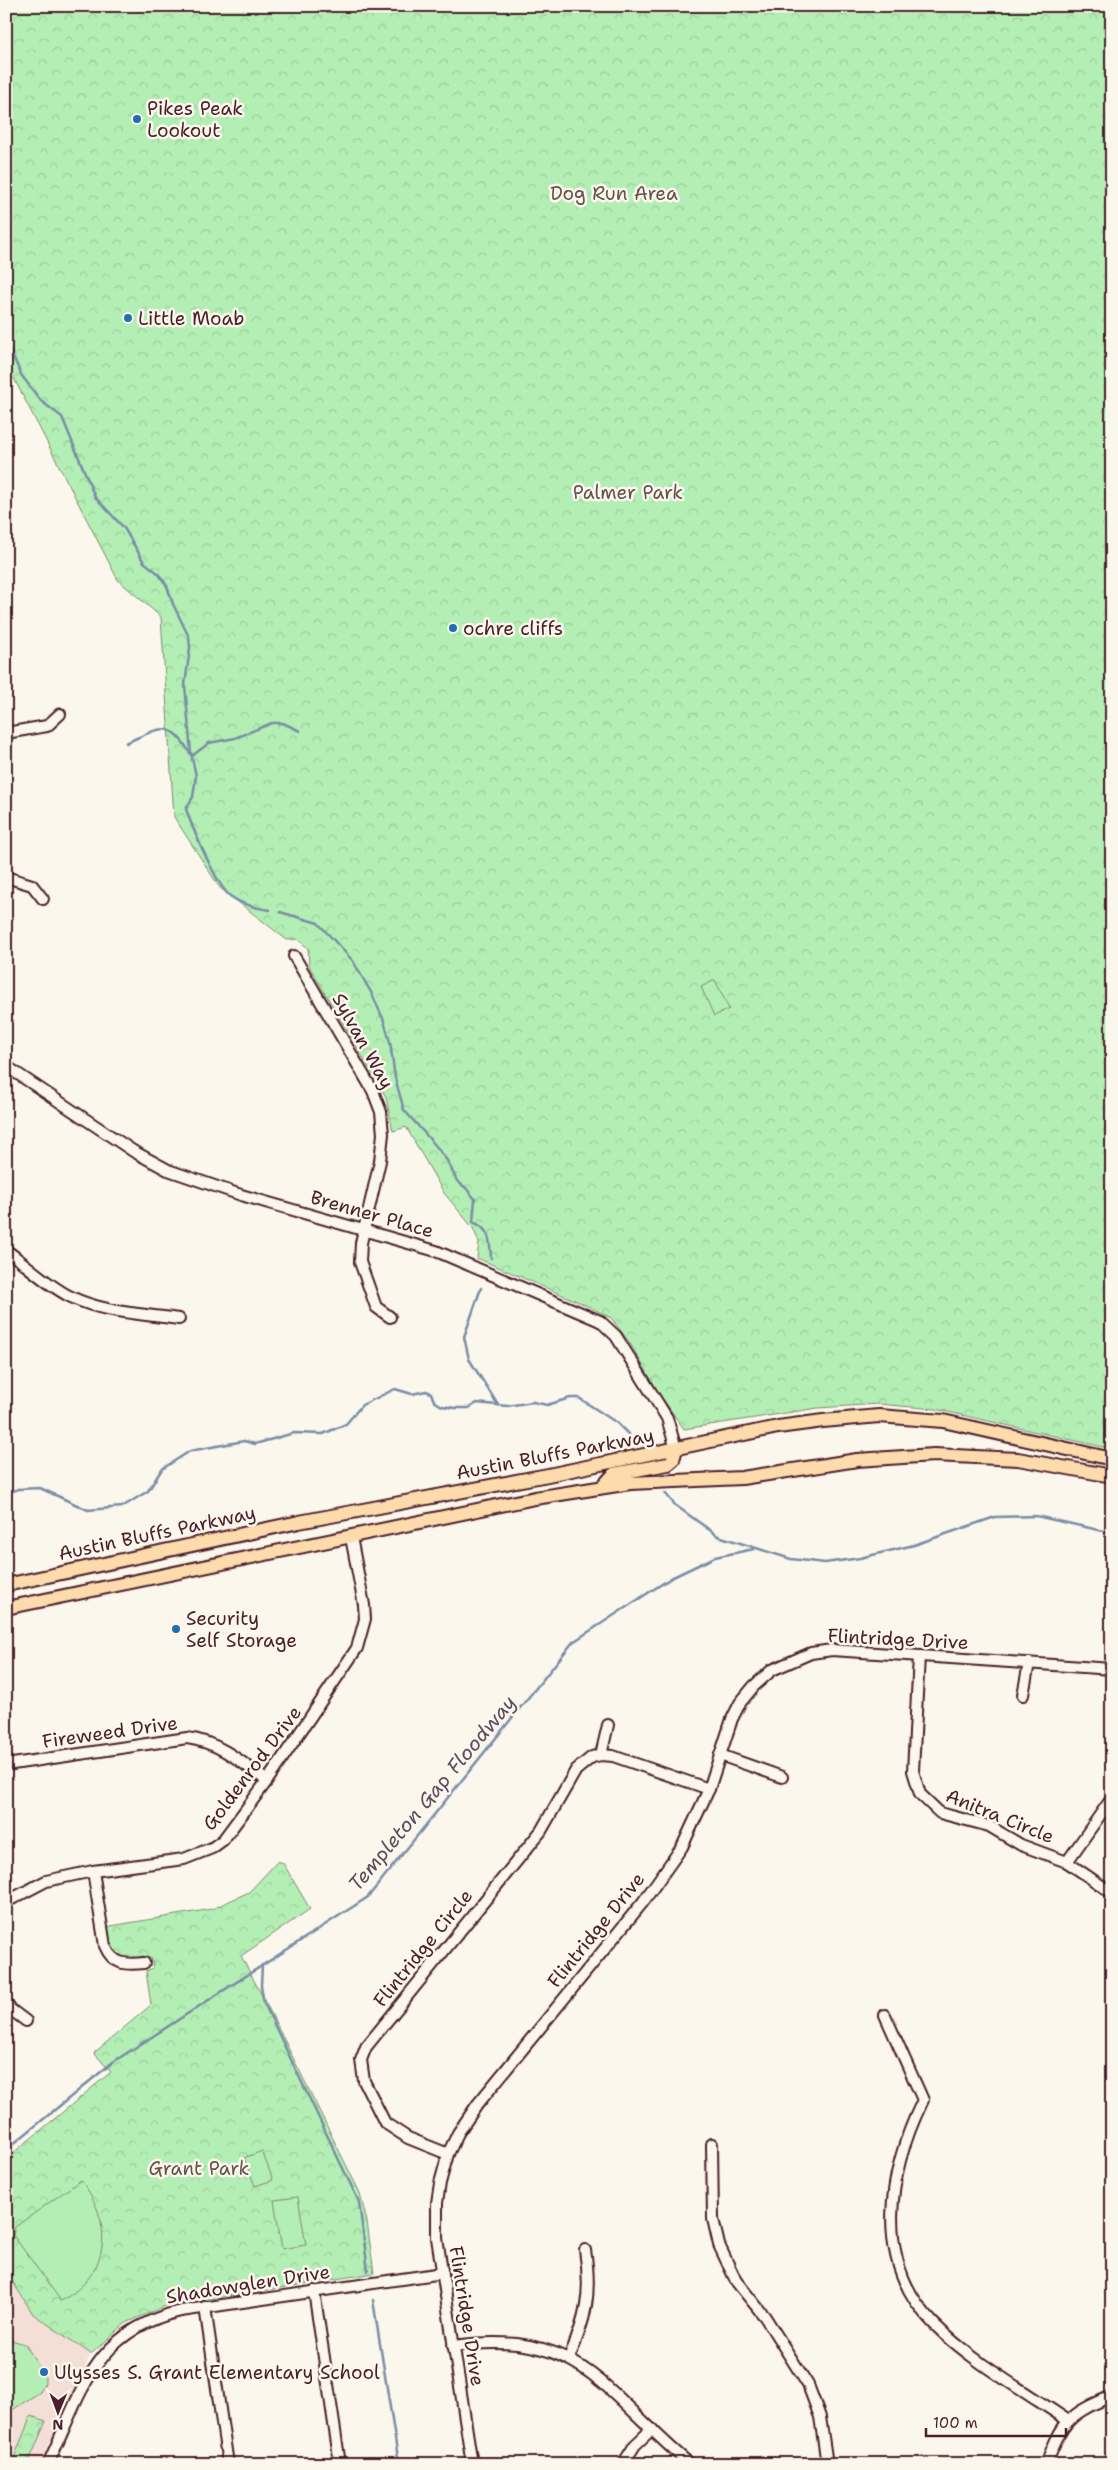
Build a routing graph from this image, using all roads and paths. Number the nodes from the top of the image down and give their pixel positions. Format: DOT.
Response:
graph roads {
  1 [pos="60,714"];
  2 [pos="6,733"];
  3 [pos="6,877"];
  4 [pos="43,900"];
  5 [pos="294,956"];
  6 [pos="6,1066"];
  7 [pos="365,1230"];
  8 [pos="6,1250"];
  9 [pos="390,1317"];
  10 [pos="179,1318"];
  11 [pos="676,1449"];
  12 [pos="1112,1459"];
  13 [pos="1112,1476"];
  14 [pos="603,1486"];
  15 [pos="351,1537"];
  16 [pos="6,1585"];
  17 [pos="6,1608"];
  18 [pos="920,1656"];
  19 [pos="1029,1663"];
  20 [pos="1112,1669"];
  21 [pos="1023,1695"];
  22 [pos="608,1725"];
  23 [pos="601,1754"];
  24 [pos="720,1755"];
  25 [pos="6,1765"];
  26 [pos="782,1777"];
  27 [pos="268,1781"];
  28 [pos="709,1789"];
  29 [pos="1112,1798"];
  30 [pos="1067,1862"];
  31 [pos="93,1872"];
  32 [pos="1112,1893"];
  33 [pos="6,1902"];
  34 [pos="144,1964"];
  35 [pos="6,2003"];
  36 [pos="884,2015"];
  37 [pos="26,2021"];
  38 [pos="712,2144"];
  39 [pos="448,2154"];
  40 [pos="585,2250"];
  41 [pos="443,2273"];
  42 [pos="314,2291"];
  43 [pos="205,2308"];
  44 [pos="454,2346"];
  45 [pos="569,2358"];
  46 [pos="1112,2396"];
  47 [pos="1067,2420"];
  48 [pos="652,2429"];
  49 [pos="52,2462"];
  50 [pos="228,2464"];
  51 [pos="340,2464"];
  52 [pos="472,2464"];
  53 [pos="623,2464"];
  54 [pos="690,2464"];
  55 [pos="827,2464"];
  56 [pos="1046,2464"];
  1 -- 2 [label="street"];
  3 -- 4 [label="street"];
  5 -- 7 [label="street, Sylvan Way"];
  6 -- 7 [label="street, Brenner Place"];
  7 -- 9 [label="street, Sylvan Way"];
  7 -- 11 [label="street, Brenner Place"];
  8 -- 10 [label="street"];
  11 -- 12 [label="main road, Austin Bluffs Parkway"];
  11 -- 14 [label="main road"];
  11 -- 16 [label="main road, Austin Bluffs Parkway"];
  13 -- 14 [label="main road"];
  14 -- 15 [label="main road"];
  15 -- 17 [label="main road"];
  15 -- 27 [label="street, Goldenrod Drive"];
  18 -- 19 [label="street, Flintridge Drive"];
  18 -- 24 [label="street, Flintridge Drive"];
  18 -- 30 [label="street, Anitra Circle"];
  19 -- 20 [label="street, Flintridge Drive"];
  19 -- 21 [label="street"];
  22 -- 23 [label="street"];
  23 -- 28 [label="street"];
  23 -- 39 [label="street, Flintridge Circle"];
  24 -- 26 [label="street"];
  24 -- 28 [label="street, Flintridge Drive"];
  25 -- 27 [label="street, Fireweed Drive"];
  27 -- 31 [label="street, Goldenrod Drive"];
  28 -- 39 [label="street, Flintridge Drive"];
  29 -- 30 [label="street"];
  30 -- 32 [label="street, Anitra Circle"];
  31 -- 33 [label="street, Goldenrod Drive"];
  31 -- 34 [label="street"];
  35 -- 37 [label="street"];
  36 -- 47 [label="street"];
  38 -- 55 [label="street"];
  39 -- 41 [label="street, Flintridge Drive"];
  40 -- 45 [label="street"];
  41 -- 42 [label="street, Shadowglen Drive"];
  41 -- 44 [label="street, Flintridge Drive"];
  42 -- 43 [label="street, Shadowglen Drive"];
  42 -- 51 [label="street"];
  43 -- 49 [label="street, Shadowglen Drive"];
  43 -- 50 [label="street"];
  44 -- 45 [label="street"];
  44 -- 52 [label="street, Flintridge Drive"];
  45 -- 48 [label="street"];
  46 -- 47 [label="street"];
  47 -- 56 [label="street"];
  48 -- 53 [label="street"];
  48 -- 54 [label="street"];
}
